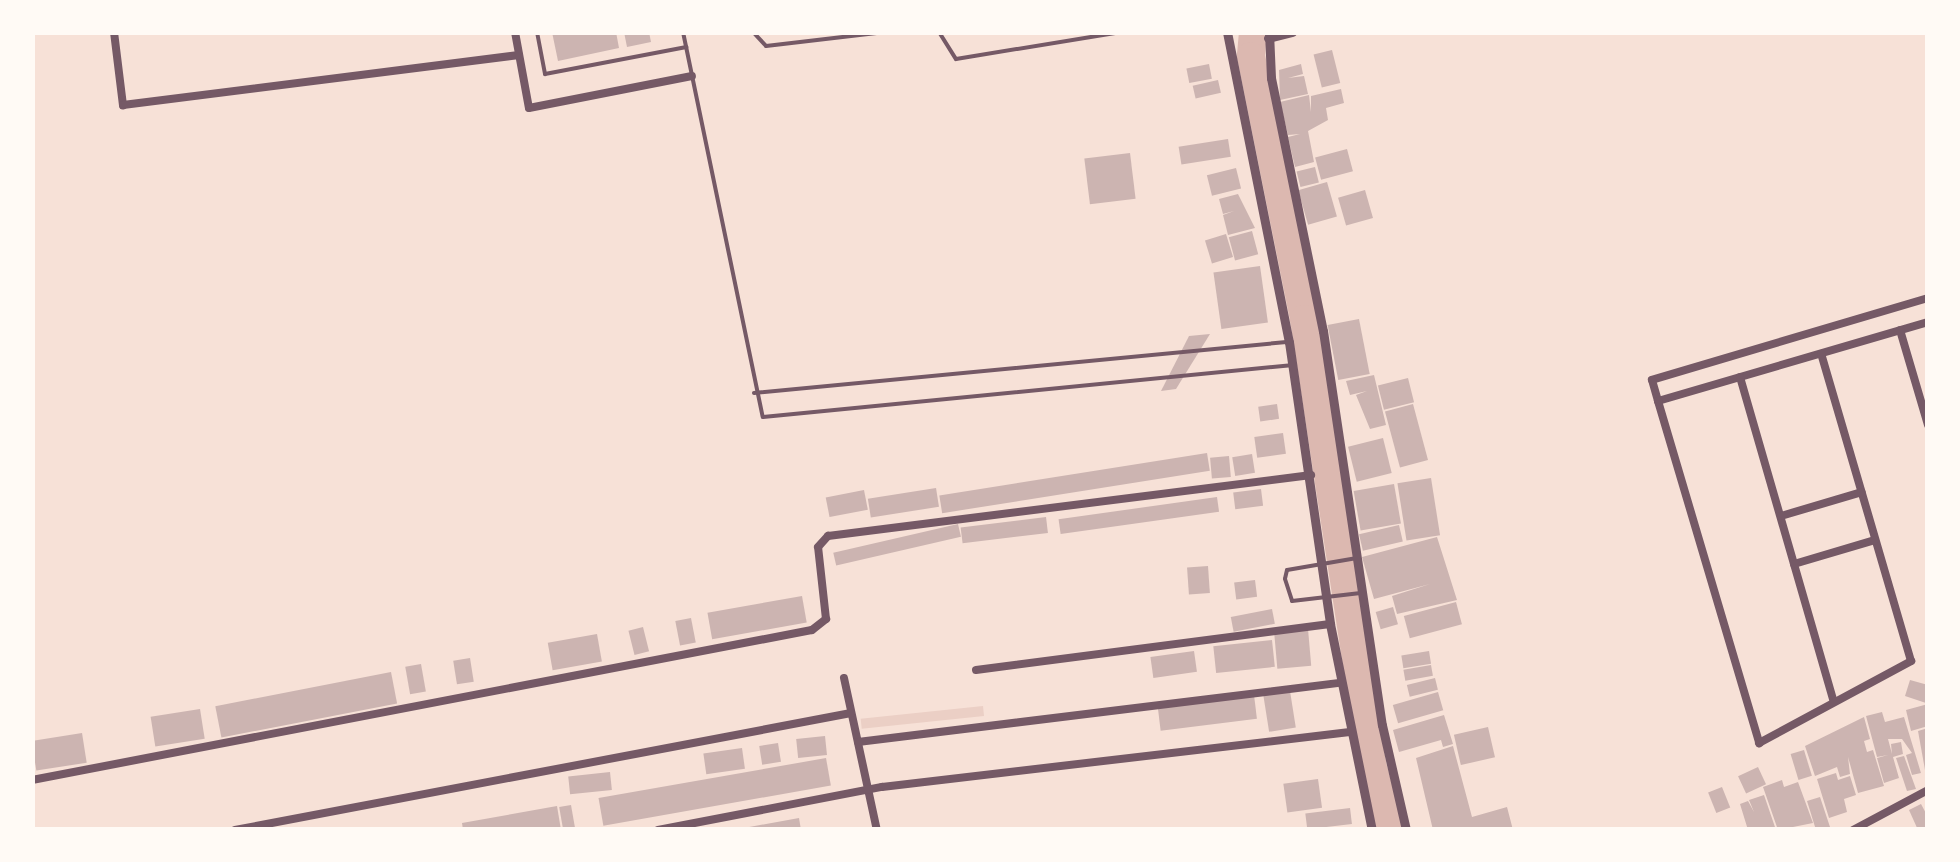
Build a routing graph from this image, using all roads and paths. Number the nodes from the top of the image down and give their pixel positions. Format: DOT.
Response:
graph roads {
  1 [pos="114,32"];
  2 [pos="515,32"];
  3 [pos="536,32"];
  4 [pos="683,32"];
  5 [pos="754,32"];
  6 [pos="885,32"];
  7 [pos="939,32"];
  8 [pos="1120,32"];
  9 [pos="1227,32"];
  10 [pos="1292,32"];
  11 [pos="1268,35"];
  12 [pos="686,47"];
  13 [pos="519,55"];
  14 [pos="692,76"];
  15 [pos="1928,298"];
  16 [pos="1928,322"];
  17 [pos="1900,330"];
  18 [pos="1289,342"];
  19 [pos="1821,354"];
  20 [pos="1293,365"];
  21 [pos="1740,377"];
  22 [pos="754,393"];
  23 [pos="1658,401"];
  24 [pos="1928,425"];
  25 [pos="1311,475"];
  26 [pos="1862,492"];
  27 [pos="1780,516"];
  28 [pos="1876,540"];
  29 [pos="1354,558"];
  30 [pos="1326,563"];
  31 [pos="1794,564"];
  32 [pos="1360,593"];
  33 [pos="1332,598"];
  34 [pos="1330,624"];
  35 [pos="976,670"];
  36 [pos="844,678"];
  37 [pos="1341,683"];
  38 [pos="1834,702"];
  39 [pos="852,712"];
  40 [pos="1350,732"];
  41 [pos="858,742"];
  42 [pos="32,780"];
  43 [pos="869,789"];
  44 [pos="1928,790"];
  45 [pos="235,830"];
  46 [pos="658,830"];
  47 [pos="877,830"];
  48 [pos="1372,830"];
  49 [pos="1406,830"];
  50 [pos="1853,830"];
  1 -- 13 [label="street"];
  2 -- 13 [label="street"];
  3 -- 12 [label="lane"];
  4 -- 12 [label="lane"];
  5 -- 6 [label="lane"];
  7 -- 8 [label="lane"];
  9 -- 18 [label="street"];
  10 -- 11 [label="street"];
  11 -- 29 [label="street"];
  12 -- 14 [label="lane"];
  13 -- 14 [label="street"];
  14 -- 22 [label="lane"];
  15 -- 23 [label="street"];
  16 -- 17 [label="street"];
  17 -- 19 [label="street"];
  17 -- 24 [label="street"];
  18 -- 20 [label="street"];
  18 -- 22 [label="lane"];
  19 -- 21 [label="street"];
  19 -- 26 [label="street"];
  20 -- 22 [label="lane"];
  20 -- 25 [label="street"];
  21 -- 23 [label="street"];
  21 -- 27 [label="street"];
  23 -- 38 [label="street"];
  25 -- 30 [label="street"];
  25 -- 42 [label="street"];
  26 -- 27 [label="street"];
  26 -- 28 [label="street"];
  27 -- 31 [label="street"];
  28 -- 31 [label="street"];
  28 -- 38 [label="street"];
  29 -- 30 [label="lane"];
  29 -- 32 [label="street"];
  30 -- 33 [label="street"];
  30 -- 33 [label="lane"];
  31 -- 38 [label="street"];
  32 -- 33 [label="lane"];
  32 -- 49 [label="street"];
  33 -- 34 [label="street"];
  34 -- 35 [label="street"];
  34 -- 37 [label="street"];
  36 -- 39 [label="street"];
  37 -- 40 [label="street"];
  37 -- 41 [label="street"];
  39 -- 41 [label="street"];
  39 -- 45 [label="street"];
  40 -- 43 [label="street"];
  40 -- 48 [label="street"];
  41 -- 43 [label="street"];
  43 -- 46 [label="street"];
  43 -- 47 [label="street"];
  44 -- 50 [label="street"];
}
